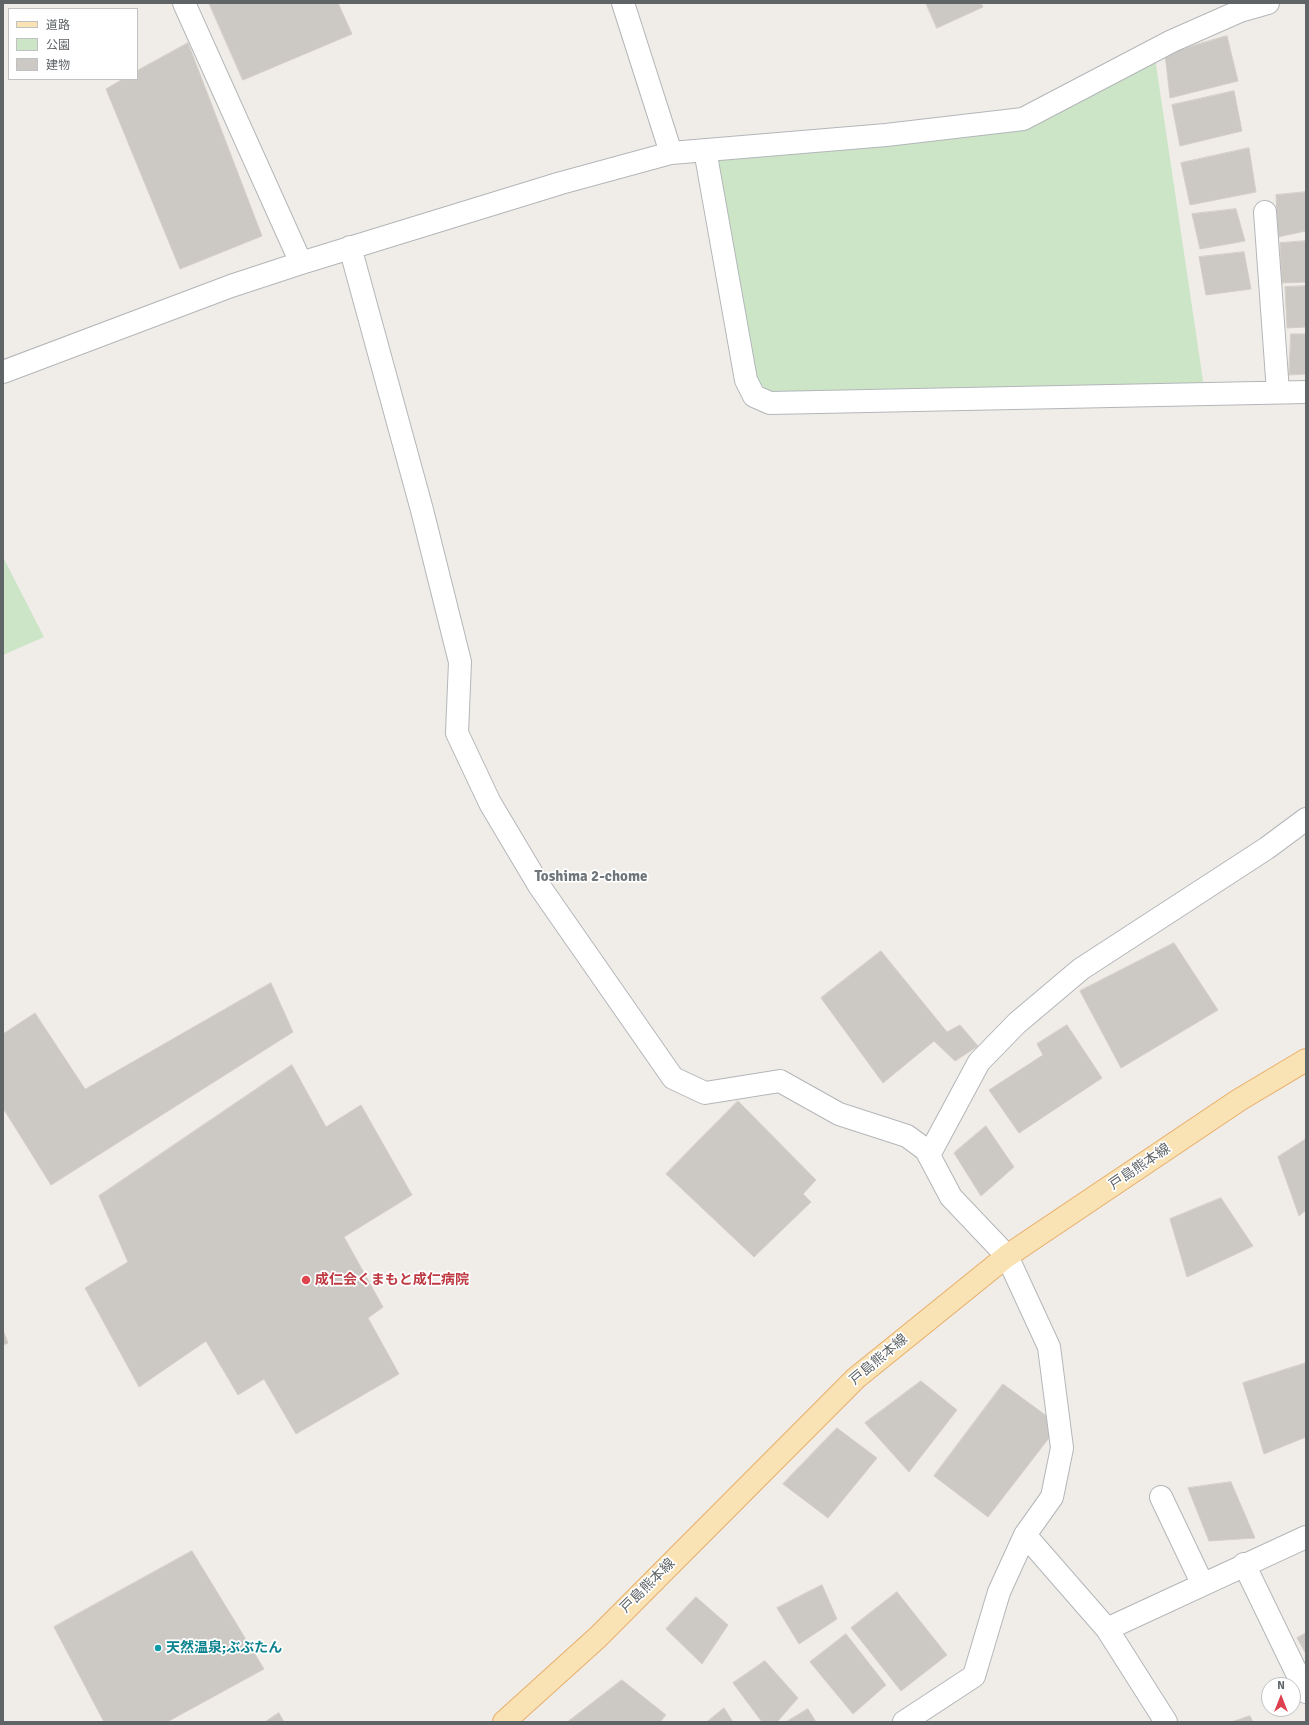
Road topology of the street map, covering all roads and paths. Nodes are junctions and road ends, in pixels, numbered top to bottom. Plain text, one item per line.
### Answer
1 (184, 3) edge
2 (623, 3) edge
3 (1268, 3) edge
4 (705, 150) junction
5 (671, 154) junction
6 (1265, 212) dead end
7 (350, 247) junction
8 (301, 263) junction
9 (3, 372) edge
10 (1278, 392) junction
11 (1306, 392) edge
12 (1306, 820) edge
13 (1306, 1060) edge
14 (929, 1156) junction
15 (1007, 1256) junction
16 (1161, 1497) dead end
17 (1025, 1535) junction
18 (1306, 1537) edge
19 (1244, 1564) junction
20 (1202, 1583) junction
21 (1107, 1629) junction
22 (1306, 1692) edge
23 (912, 1720) edge
24 (504, 1722) edge
25 (1166, 1722) edge

1 - 8 street
2 - 5 street
3 - 4 street
4 - 5 street
4 - 10 street
5 - 7 street
6 - 10 street
7 - 8 street
7 - 14 street
8 - 9 street
10 - 11 street
12 - 14 street
13 - 15 main road, 戸島熊本線
14 - 15 street
15 - 17 street
15 - 24 main road, 戸島熊本線
16 - 20 street
17 - 21 street
17 - 23 street
18 - 19 street
19 - 20 street
19 - 22 street
20 - 21 street
21 - 25 street

